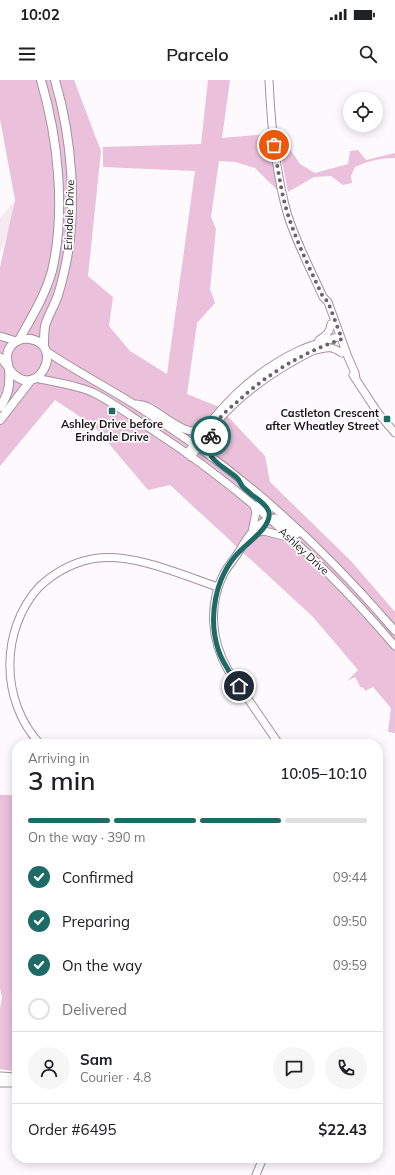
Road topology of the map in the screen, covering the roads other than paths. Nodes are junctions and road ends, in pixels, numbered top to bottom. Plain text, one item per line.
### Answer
1 (41, 80) edge
2 (55, 80) edge
3 (269, 80) edge
4 (323, 297) junction
5 (331, 324) junction
6 (0, 336) edge
7 (339, 338) junction
8 (18, 340) junction
9 (312, 348) junction
10 (45, 349) junction
11 (342, 353) junction
12 (0, 357) edge
13 (8, 368) junction
14 (33, 379) junction
15 (356, 379) junction
16 (0, 408) edge
17 (220, 419) junction
18 (0, 420) edge
19 (168, 423) junction
20 (204, 429) junction
21 (395, 433) edge
22 (196, 446) junction
23 (189, 456) junction
24 (211, 458) junction
25 (238, 478) junction
26 (254, 505) junction
27 (269, 519) junction
28 (259, 532) junction
29 (251, 534) junction
30 (292, 538) junction
31 (239, 552) junction
32 (330, 560) junction
33 (218, 587) junction
34 (395, 631) edge
35 (395, 646) edge
36 (35, 739) edge
37 (276, 739) edge
38 (0, 1076) edge
39 (12, 1077) edge
40 (12, 1083) edge
41 (0, 1084) edge
42 (261, 1163) edge
43 (256, 1175) edge

1 - 8 main road, Erindale Drive
2 - 10 main road, Erindale Drive
3 - 4 street
4 - 5 street
4 - 7 street
5 - 7 street
5 - 9 street
6 - 8 street
7 - 9 street
7 - 11 street
7 - 15 street
8 - 10 main road
8 - 13 main road
9 - 11 street
9 - 17 street
9 - 20 street
10 - 14 main road
10 - 19 street
11 - 15 street
12 - 13 street
13 - 14 main road
13 - 16 main road
14 - 18 main road
14 - 23 street, Ashley Drive
15 - 21 street
17 - 22 street
17 - 24 street
19 - 20 street
19 - 22 street, Ashley Drive
20 - 22 street
22 - 23 street
22 - 24 street, Ashley Drive
23 - 26 street, Ashley Drive
24 - 25 street, Ashley Drive
25 - 27 street
25 - 32 street, Ashley Drive
26 - 27 street, Ashley Drive
26 - 29 street
27 - 28 street
27 - 29 street
27 - 30 street, Ashley Drive
27 - 32 street
28 - 30 street
28 - 31 street
29 - 31 street
30 - 35 street, Ashley Drive
31 - 33 street
32 - 34 street, Ashley Drive
33 - 36 street
33 - 37 street
38 - 39 street
40 - 41 street
42 - 43 street

